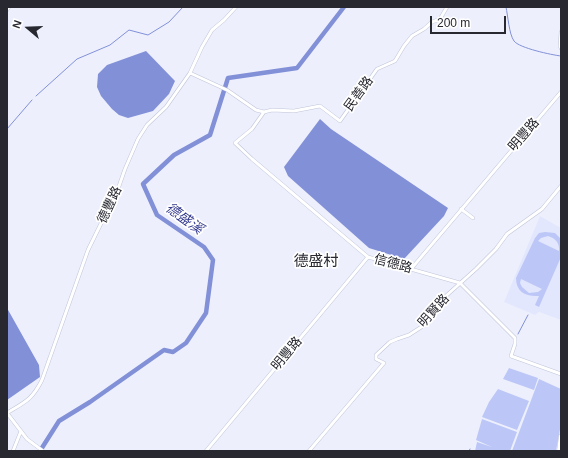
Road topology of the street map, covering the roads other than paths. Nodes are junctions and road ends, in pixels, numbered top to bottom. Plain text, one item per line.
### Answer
1 (9, 7) edge
2 (236, 7) edge
3 (447, 7) edge
4 (7, 10) edge
5 (561, 32) edge
6 (561, 48) edge
7 (190, 73) junction
8 (561, 92) edge
9 (264, 112) junction
10 (561, 186) edge
11 (461, 209) junction
12 (473, 218) dead end
13 (368, 258) junction
14 (411, 269) junction
15 (460, 283) junction
16 (561, 374) edge
17 (7, 413) edge
18 (21, 431) junction
19 (561, 436) edge
20 (12, 451) edge
21 (43, 451) edge
22 (206, 451) edge
23 (309, 451) edge
24 (559, 451) edge

1 - 4 street
2 - 7 street, 德豐路
3 - 9 street, 民善路
5 - 6 street
7 - 9 street
7 - 17 street, 德豐路
8 - 11 street, 明豐路
9 - 13 street, 信德路
10 - 15 street, 明賢路
11 - 12 street
11 - 14 street, 明豐路
13 - 14 street, 信德路
13 - 22 street, 明豐路
14 - 15 street, 信德路
15 - 16 street, 信德路
15 - 23 street, 明賢路
17 - 18 street
18 - 20 street
18 - 21 street
19 - 24 street

